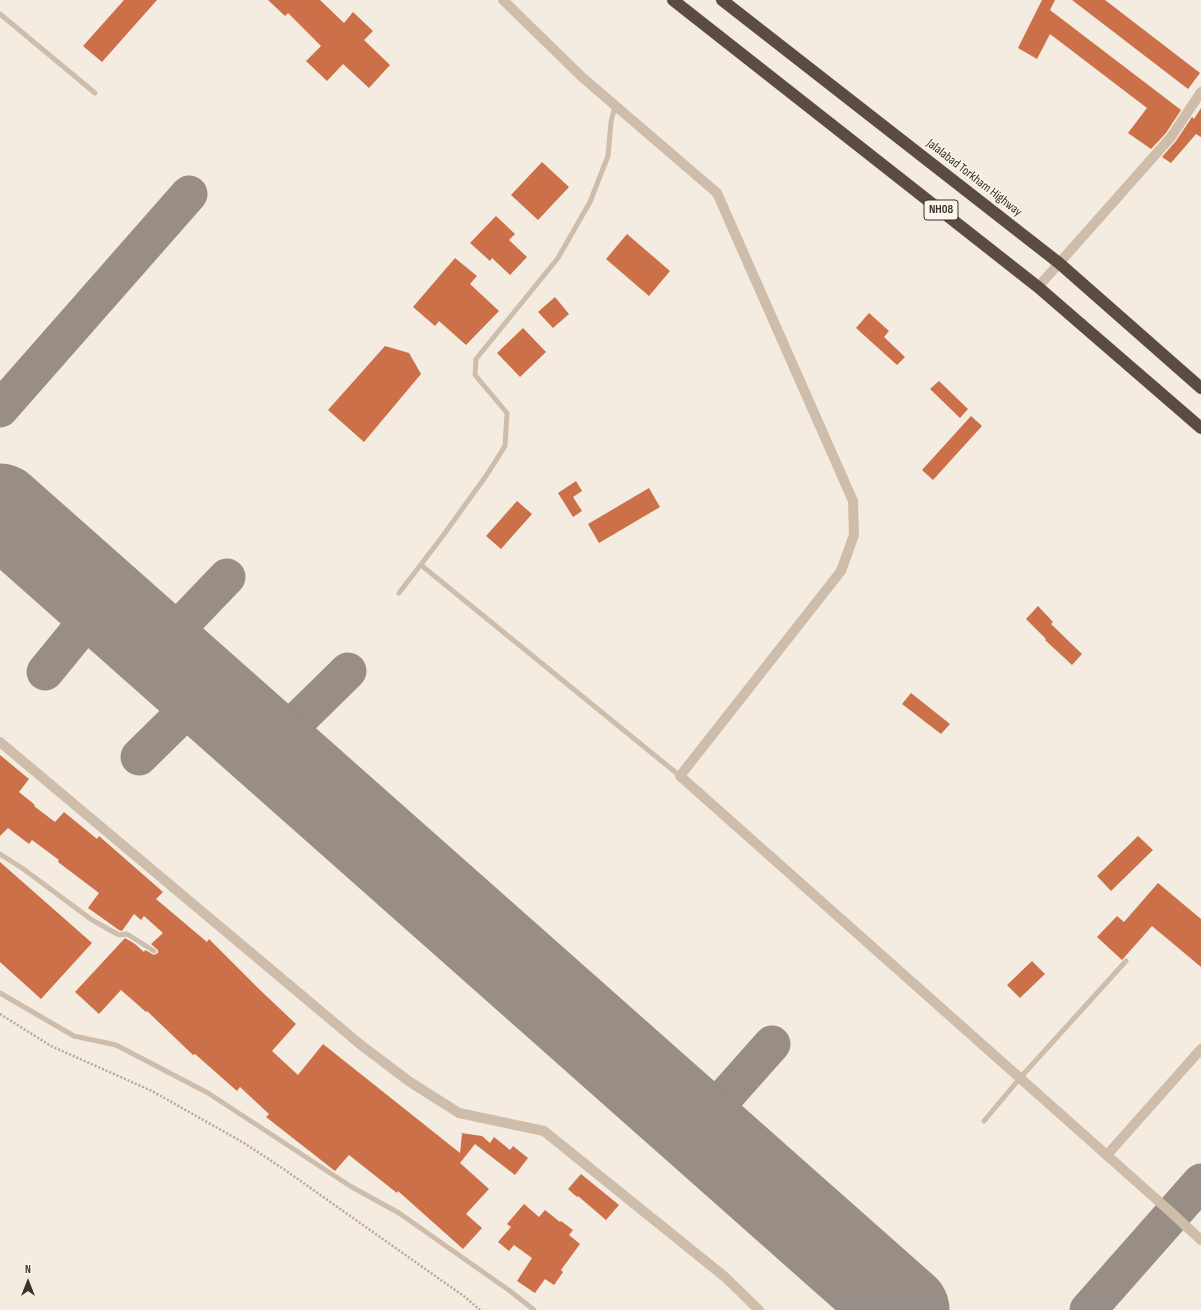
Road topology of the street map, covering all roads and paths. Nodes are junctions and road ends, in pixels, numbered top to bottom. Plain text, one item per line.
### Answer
1 (503, 0) edge
2 (673, 0) edge
3 (722, 0) edge
4 (0, 14) edge
5 (1201, 92) edge
6 (95, 93) dead end
7 (615, 106) junction
8 (1059, 263) junction
9 (1038, 287) junction
10 (1201, 388) edge
11 (1201, 428) edge
12 (421, 565) junction
13 (399, 592) dead end
14 (0, 742) edge
15 (680, 776) junction
16 (0, 854) edge
17 (154, 951) dead end
18 (1126, 961) dead end
19 (0, 992) edge
20 (0, 1014) edge
21 (1201, 1049) edge
22 (1020, 1078) junction
23 (984, 1121) dead end
24 (1107, 1155) junction
25 (1201, 1240) edge
26 (480, 1310) edge
27 (534, 1310) edge
28 (759, 1310) edge

1 - 7 street
2 - 9 highway, NH08
3 - 8 highway, Jalalabad Torkham Highway / NH08
4 - 6 lane
5 - 8 street
7 - 12 lane
7 - 15 street
8 - 9 street
8 - 10 highway, Jalalabad Torkham Highway / NH08
9 - 11 highway, NH08
12 - 13 lane
12 - 15 lane
14 - 28 street
15 - 22 street
16 - 17 lane
18 - 22 lane
19 - 27 lane
20 - 26 path
21 - 24 street
22 - 23 lane
22 - 24 street
24 - 25 street

